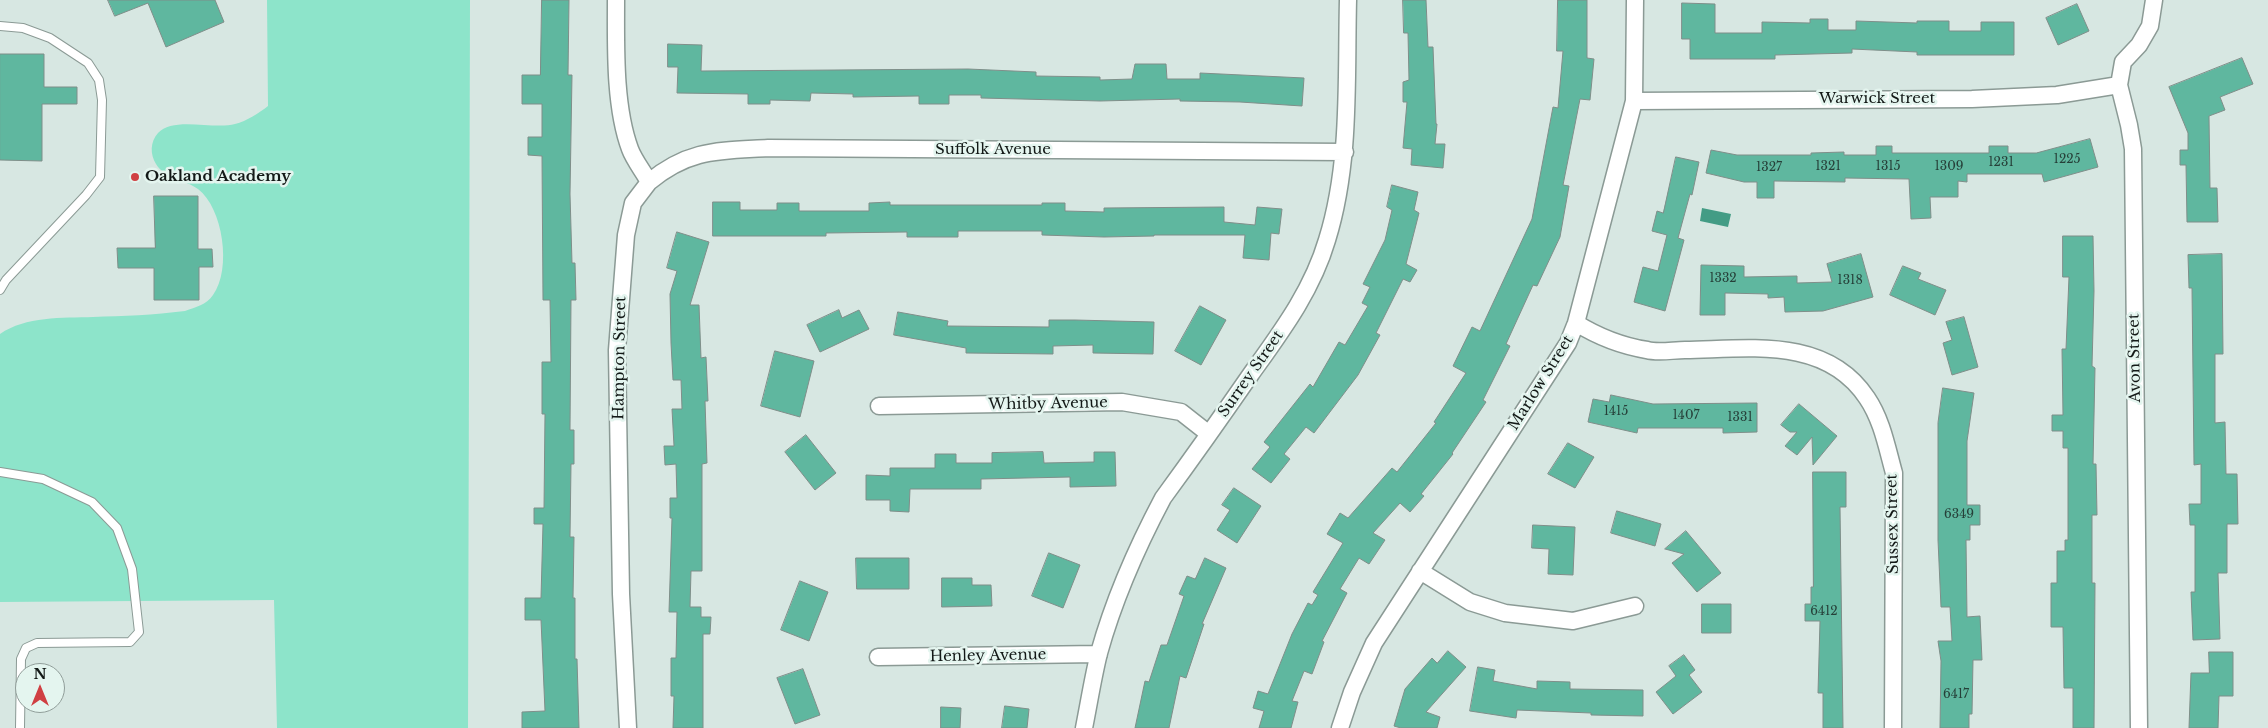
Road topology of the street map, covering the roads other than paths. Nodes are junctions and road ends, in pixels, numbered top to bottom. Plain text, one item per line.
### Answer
1 (616, 0) edge
2 (1348, 0) edge
3 (1635, 0) edge
4 (2154, 0) edge
5 (3, 27) edge
6 (2118, 85) junction
7 (1634, 101) junction
8 (1345, 152) junction
9 (649, 182) junction
10 (0, 290) edge
11 (1576, 323) junction
12 (879, 406) dead end
13 (1209, 434) junction
14 (0, 472) edge
15 (1420, 571) junction
16 (1635, 606) dead end
17 (1099, 654) junction
18 (878, 658) dead end
19 (20, 728) edge
20 (628, 728) edge
21 (1084, 728) edge
22 (1340, 728) edge
23 (1893, 728) edge
24 (2139, 728) edge

1 - 9 street
2 - 8 street, Surrey Street
3 - 7 street, Marlow Street
4 - 6 street
5 - 10 lane
6 - 7 street, Warwick Street
6 - 24 street, Avon Street
7 - 11 street, Marlow Street
8 - 9 street, Suffolk Avenue
8 - 13 street, Surrey Street
9 - 20 street, Hampton Street
11 - 15 street, Marlow Street
11 - 23 street, Sussex Street
12 - 13 street, Whitby Avenue
13 - 17 street, Surrey Street
14 - 19 lane
15 - 16 street
15 - 22 street, Marlow Street
17 - 18 street, Henley Avenue
17 - 21 street, Surrey Street

